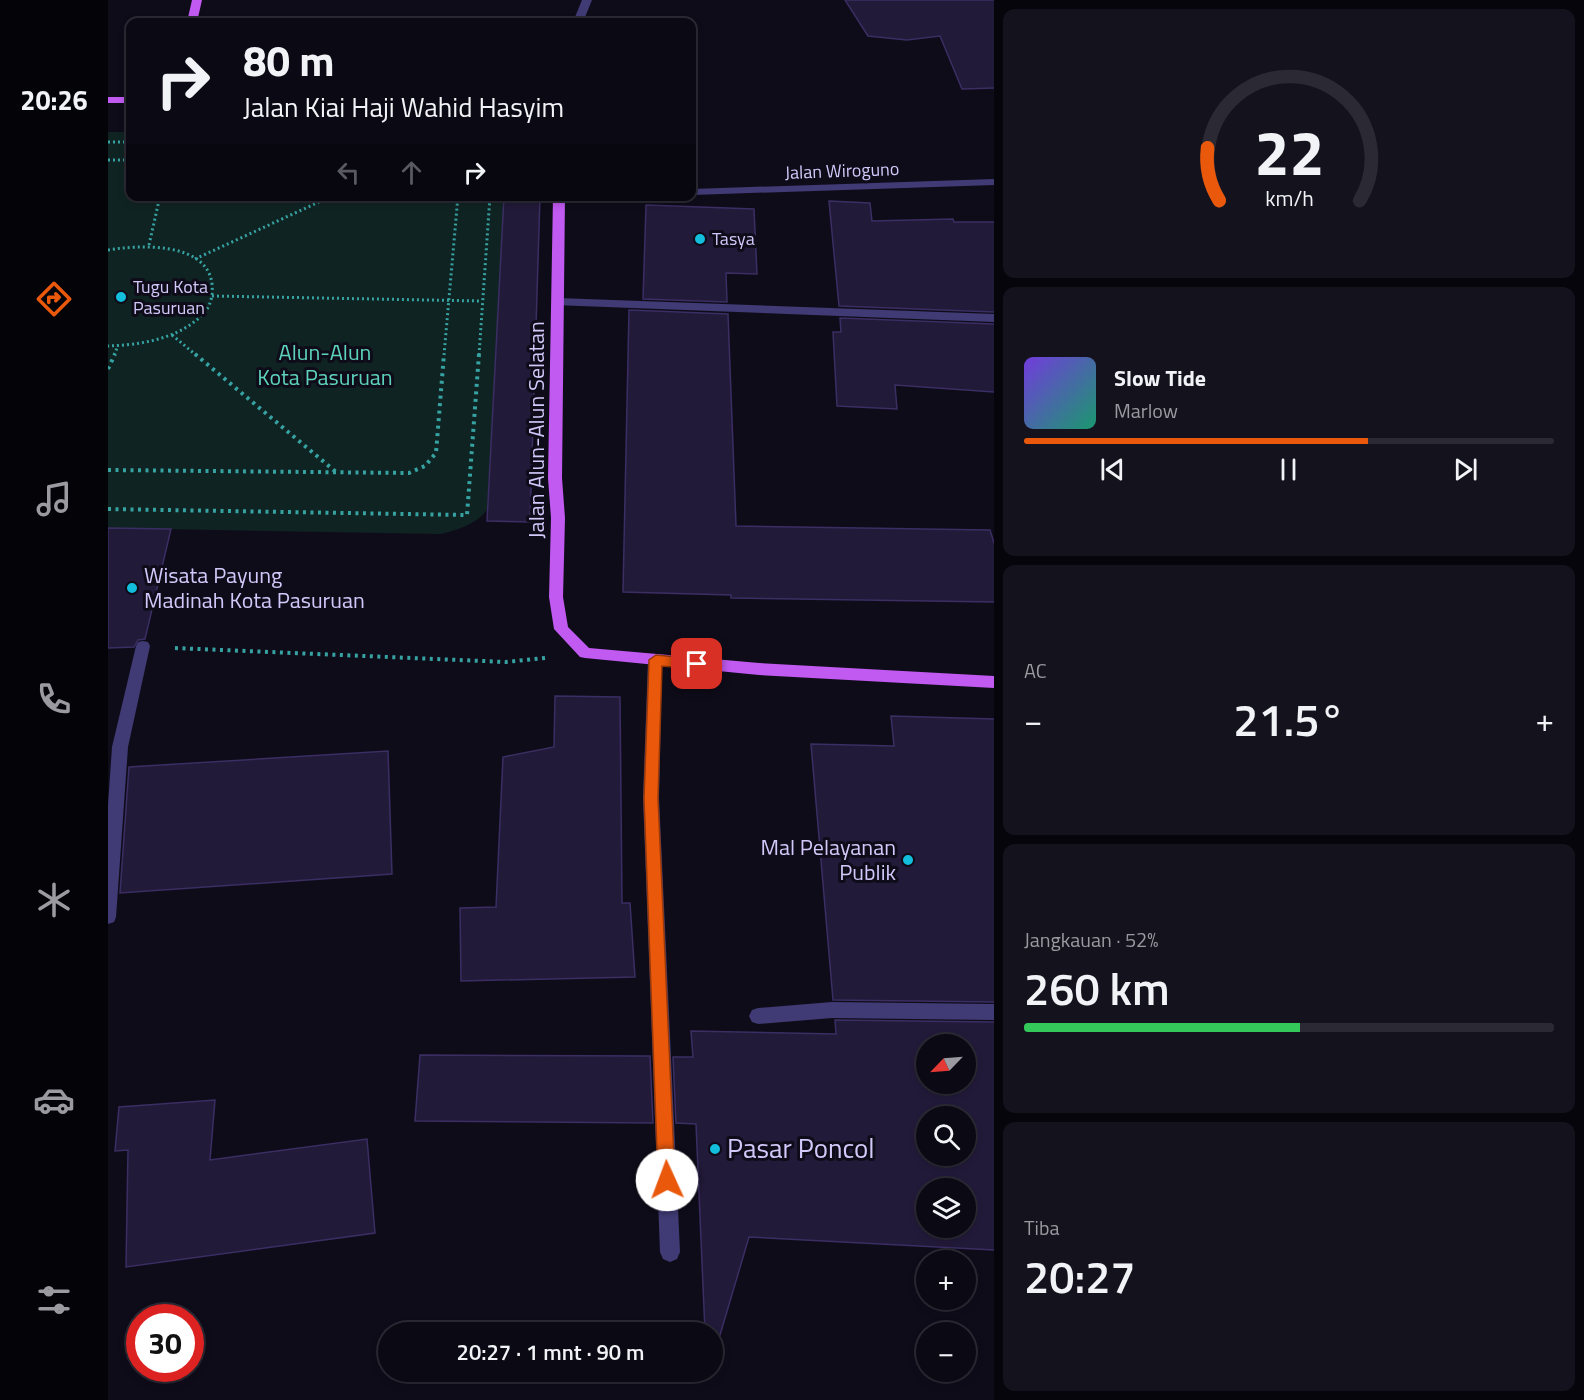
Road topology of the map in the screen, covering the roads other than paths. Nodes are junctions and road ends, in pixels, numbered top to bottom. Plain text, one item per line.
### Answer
1 (197, 0) edge
2 (587, 0) edge
3 (193, 18) edge
4 (580, 18) edge
5 (108, 100) edge
6 (126, 100) edge
7 (994, 182) edge
8 (696, 192) edge
9 (559, 201) edge
10 (558, 303) junction
11 (994, 318) edge
12 (143, 646) road end
13 (656, 660) junction
14 (994, 682) edge
15 (108, 917) edge
16 (994, 1012) edge
17 (759, 1016) dead end
18 (670, 1252) dead end

1 - 3 main road
2 - 4 street
5 - 6 main road
7 - 8 street, Jalan Wiroguno
9 - 10 main road, Jalan Alun-Alun Selatan
10 - 11 street
10 - 13 main road, Jalan Alun-Alun Selatan
12 - 15 street
13 - 14 main road
13 - 18 street
16 - 17 street

